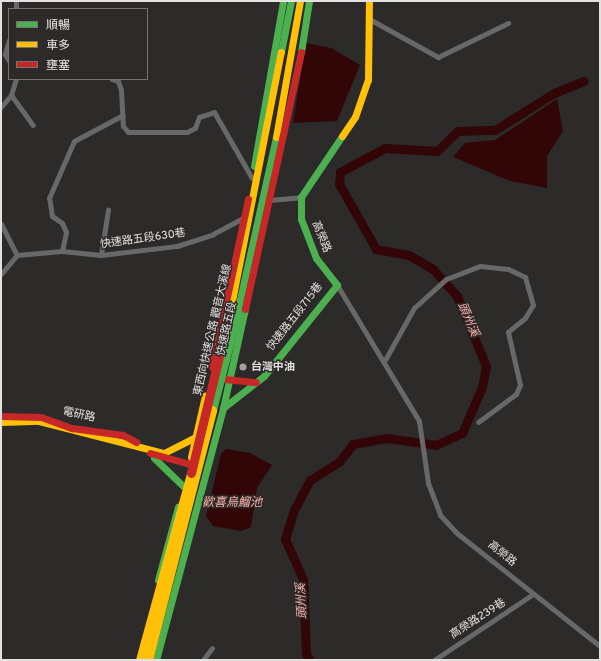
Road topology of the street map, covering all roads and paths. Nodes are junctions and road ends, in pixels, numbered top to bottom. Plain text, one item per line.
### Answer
1 (283, 1) edge
2 (291, 1) edge
3 (300, 1) edge
4 (309, 1) edge
5 (369, 1) edge
6 (371, 20) junction
7 (508, 22) dead end
8 (8, 44) edge
9 (8, 59) edge
10 (16, 80) edge
11 (115, 80) edge
12 (276, 86) junction
13 (284, 94) junction
14 (11, 95) junction
15 (1, 107) edge
16 (123, 115) junction
17 (33, 125) dead end
18 (258, 141) junction
19 (280, 151) junction
20 (252, 178) junction
21 (301, 197) junction
22 (269, 200) junction
23 (108, 210) dead end
24 (243, 218) junction
25 (1, 224) edge
26 (62, 251) junction
27 (17, 255) junction
28 (101, 256) junction
29 (1, 274) edge
30 (337, 285) junction
31 (385, 360) junction
32 (210, 378) junction
33 (228, 380) junction
34 (256, 382) junction
35 (223, 408) junction
36 (1, 416) edge
37 (1, 422) edge
38 (478, 422) dead end
39 (194, 438) junction
40 (146, 450) junction
41 (189, 465) junction
42 (210, 467) junction
43 (183, 486) junction
44 (533, 594) junction
45 (600, 646) edge
46 (212, 648) dead end
47 (136, 660) edge
48 (140, 660) edge
49 (148, 660) edge
50 (156, 660) edge
51 (204, 660) edge
52 (434, 660) edge

1 - 18 main road, 快速路五段
2 - 12 main road, 東西向快速公路 觀音大溪線
3 - 13 main road, 東西向快速公路 觀音大溪線
4 - 19 main road, 快速路五段
5 - 6 main road
6 - 7 street
6 - 21 main road
8 - 9 street
10 - 14 street
11 - 16 street
12 - 18 main road
12 - 48 main road, 東西向快速公路 觀音大溪線, bridge
13 - 19 main road
13 - 49 main road, 東西向快速公路 觀音大溪線, bridge
14 - 15 street
14 - 17 street
16 - 20 street
16 - 26 street
18 - 20 main road, 快速路五段
19 - 22 main road, 快速路五段
20 - 24 main road, 快速路五段
21 - 22 street
21 - 30 main road, 高榮路
22 - 33 main road, 快速路五段
23 - 28 street
24 - 28 street, 快速路五段630巷
24 - 32 main road, 快速路五段
25 - 27 street
26 - 27 street, 快速路五段630巷
26 - 28 street, 快速路五段630巷
27 - 29 street
30 - 31 street, 高榮路
30 - 34 main road, 快速路五段715巷
31 - 38 street
31 - 44 street, 高榮路
32 - 33 main road
32 - 39 main road, 快速路五段
33 - 34 main road
33 - 35 main road, 快速路五段
34 - 35 main road, 快速路五段715巷
35 - 42 main road, 快速路五段
36 - 40 main road, 電研路
37 - 40 main road, 電研路
39 - 40 main road, 電研路
39 - 41 main road, 快速路五段
40 - 41 main road, 電研路
40 - 43 main road
41 - 42 main road, 電研路
41 - 43 main road, 快速路五段
42 - 50 main road, 快速路五段
43 - 47 main road, 快速路五段
44 - 45 street, 高榮路
44 - 52 street, 高榮路239巷
46 - 51 street

